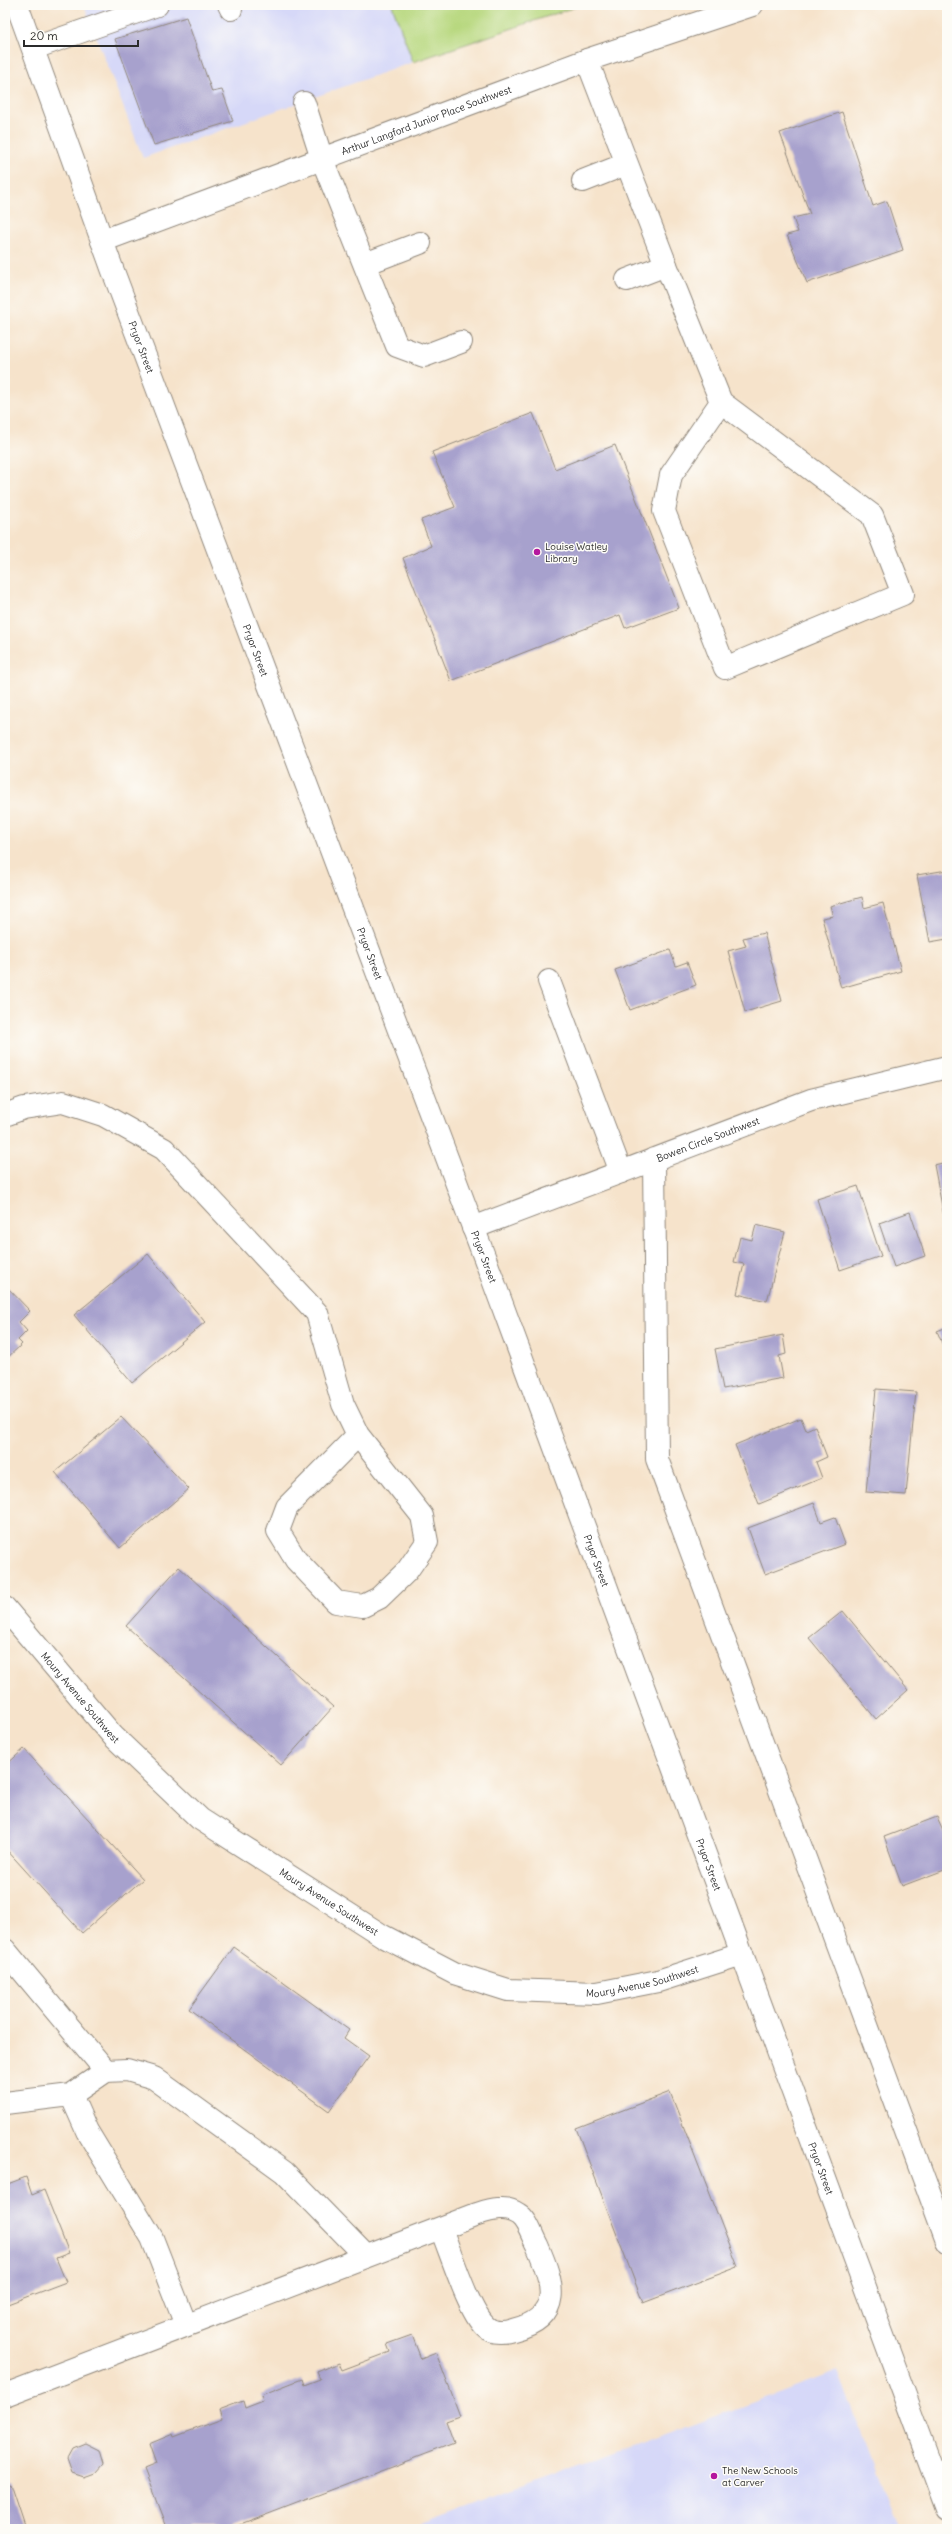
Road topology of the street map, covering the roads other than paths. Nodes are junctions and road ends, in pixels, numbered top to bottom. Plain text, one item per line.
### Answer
1 (18, 5) edge
2 (157, 5) edge
3 (752, 5) edge
4 (34, 48) junction
5 (587, 60) junction
6 (304, 103) dead end
7 (322, 159) junction
8 (626, 164) junction
9 (583, 181) dead end
10 (102, 241) junction
11 (420, 243) dead end
12 (365, 264) junction
13 (666, 265) junction
14 (627, 280) dead end
15 (461, 342) dead end
16 (721, 402) junction
17 (549, 981) dead end
18 (947, 1067) edge
19 (5, 1115) edge
20 (654, 1159) junction
21 (621, 1172) junction
22 (473, 1228) junction
23 (358, 1435) junction
24 (6, 1611) edge
25 (5, 1950) edge
26 (742, 1954) junction
27 (106, 2071) junction
28 (71, 2095) junction
29 (5, 2103) edge
30 (441, 2229) junction
31 (947, 2241) edge
32 (366, 2256) junction
33 (186, 2325) junction
34 (5, 2395) edge
35 (947, 2509) edge

1 - 4 street, Pryor Street
2 - 4 street
3 - 5 street, Arthur Langford Junior Place Southwest
4 - 10 street, Pryor Street
5 - 7 street, Arthur Langford Junior Place Southwest
5 - 8 street
6 - 7 street
7 - 10 street, Arthur Langford Junior Place Southwest
7 - 12 street
8 - 9 street
8 - 13 street
10 - 22 street, Pryor Street
11 - 12 street
12 - 15 street
13 - 14 street
13 - 16 street
16 - 16 street
17 - 21 street
18 - 20 street, Bowen Circle Southwest
19 - 23 street
20 - 21 street, Bowen Circle Southwest
20 - 31 street
21 - 22 street, Bowen Circle Southwest
22 - 26 street, Pryor Street
23 - 23 street
24 - 26 street, Moury Avenue Southwest
25 - 27 street
26 - 35 street, Pryor Street
27 - 28 street
27 - 32 street
28 - 29 street
28 - 33 street
30 - 30 street
30 - 32 street
32 - 33 street
33 - 34 street

